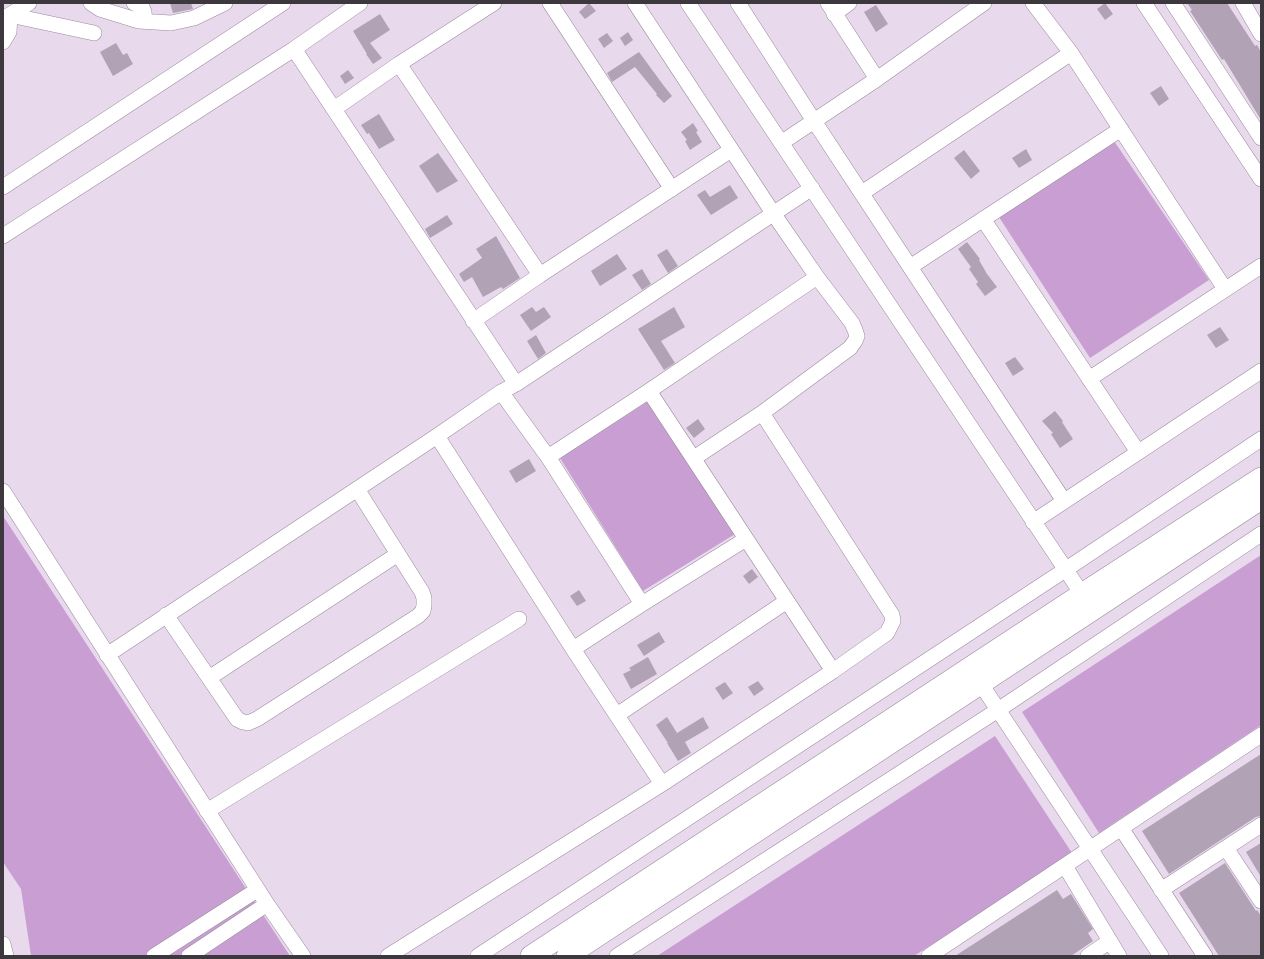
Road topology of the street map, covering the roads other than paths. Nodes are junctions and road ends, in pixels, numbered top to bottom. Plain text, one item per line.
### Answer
1 (28, 3) edge
2 (91, 3) edge
3 (134, 3) edge
4 (225, 3) edge
5 (283, 3) edge
6 (360, 3) edge
7 (494, 3) edge
8 (550, 3) edge
9 (634, 3) edge
10 (688, 3) edge
11 (738, 3) edge
12 (849, 3) edge
13 (984, 3) edge
14 (1033, 3) edge
15 (1144, 3) edge
16 (1173, 3) edge
17 (1249, 5) edge
18 (110, 7) edge
19 (201, 8) edge
20 (831, 8) edge
21 (6, 17) edge
22 (145, 21) junction
23 (94, 34) dead end
24 (1261, 34) edge
25 (3, 42) edge
26 (294, 49) junction
27 (1071, 53) junction
28 (400, 64) junction
29 (877, 79) junction
30 (334, 109) junction
31 (814, 121) junction
32 (1121, 129) junction
33 (1261, 138) edge
34 (781, 143) junction
35 (731, 150) junction
36 (1261, 179) edge
37 (3, 187) edge
38 (812, 188) junction
39 (672, 189) junction
40 (862, 193) junction
41 (773, 213) junction
42 (983, 219) junction
43 (3, 236) edge
44 (1261, 266) edge
45 (910, 267) junction
46 (540, 275) junction
47 (817, 277) junction
48 (1225, 289) junction
49 (473, 321) junction
50 (1261, 371) edge
51 (1089, 379) junction
52 (516, 384) junction
53 (649, 391) junction
54 (501, 392) junction
55 (762, 413) junction
56 (437, 436) junction
57 (1261, 439) edge
58 (1138, 452) junction
59 (548, 457) junction
60 (694, 458) junction
61 (1261, 478) edge
62 (357, 489) junction
63 (3, 491) edge
64 (1261, 499) edge
65 (1064, 501) junction
66 (1033, 522) junction
67 (1261, 534) edge
68 (746, 539) junction
69 (398, 554) junction
70 (1065, 570) junction
71 (1082, 594) junction
72 (787, 602) junction
73 (642, 604) junction
74 (166, 616) junction
75 (519, 619) dead end
76 (574, 649) junction
77 (107, 655) junction
78 (833, 671) junction
79 (975, 676) junction
80 (209, 678) junction
81 (998, 710) junction
82 (617, 715) junction
83 (1261, 735) edge
84 (662, 784) junction
85 (207, 811) junction
86 (1261, 825) edge
87 (1121, 828) junction
88 (1090, 848) junction
89 (1226, 848) junction
90 (1065, 866) junction
91 (257, 890) junction
92 (1162, 890) junction
93 (1261, 901) edge
94 (267, 904) junction
95 (1110, 941) junction
96 (3, 944) edge
97 (6, 956) edge
98 (154, 956) edge
99 (189, 956) edge
100 (303, 956) edge
101 (388, 956) edge
102 (478, 956) edge
103 (531, 956) edge
104 (567, 956) edge
105 (617, 956) edge
106 (929, 956) edge
107 (1088, 956) edge
108 (1119, 956) edge
109 (1161, 956) edge
110 (1205, 956) edge

1 - 21 street
2 - 18 street
3 - 22 street
4 - 19 street
5 - 37 street
6 - 26 street
7 - 28 street
8 - 39 street
9 - 35 street
10 - 34 street
11 - 31 street
12 - 20 street
13 - 29 street
14 - 27 street
15 - 36 street
16 - 33 street
17 - 24 street
18 - 22 street
19 - 22 street
20 - 29 street
21 - 23 street
21 - 25 street
26 - 30 street
26 - 43 street
27 - 32 street
27 - 40 street
28 - 30 street
28 - 46 street
29 - 31 street
30 - 49 street
31 - 34 street
31 - 40 street
32 - 42 street
32 - 48 street
34 - 38 street
35 - 39 street
35 - 41 street
38 - 41 street
38 - 66 street
39 - 46 street
40 - 45 street
41 - 47 street
41 - 52 street
42 - 45 street
42 - 51 street
44 - 48 street
45 - 65 street
46 - 49 street
47 - 53 street
47 - 55 street
48 - 51 street
49 - 52 street
50 - 58 street
51 - 58 street
52 - 54 street
53 - 59 street
53 - 60 street
54 - 56 street
54 - 59 street
55 - 60 street
55 - 78 street
56 - 62 street
56 - 76 street
57 - 70 street
58 - 65 street
59 - 73 street
60 - 68 street
61 - 71 street
62 - 69 street
62 - 74 street
63 - 77 street
64 - 79 street
65 - 66 street
66 - 70 street
67 - 81 street
68 - 72 street
68 - 73 street
69 - 80 street
69 - 80 street
70 - 71 street
70 - 102 street
71 - 79 street
72 - 78 street
72 - 82 street
73 - 76 street
74 - 77 street
74 - 80 street
75 - 85 street
76 - 82 street
77 - 85 street
78 - 84 street
79 - 81 street
79 - 103 street
79 - 104 street
81 - 88 street
81 - 105 street
82 - 84 street
83 - 87 street
84 - 101 street
85 - 91 street
86 - 89 street
87 - 88 street
87 - 92 street
88 - 90 street
88 - 109 street
89 - 92 street
89 - 93 street
90 - 95 street
90 - 106 street
91 - 94 street
91 - 98 street
92 - 110 street
94 - 99 street
94 - 100 street
95 - 107 street
95 - 108 street
96 - 97 street

